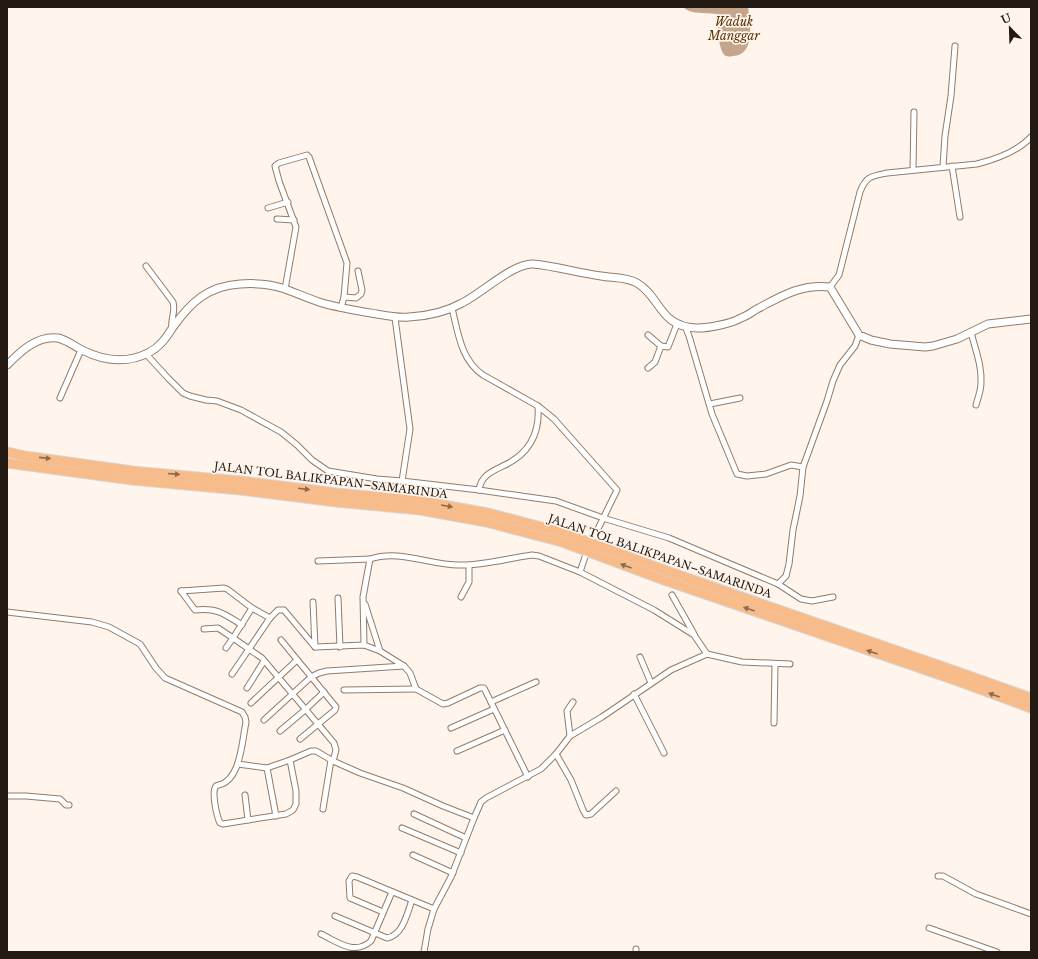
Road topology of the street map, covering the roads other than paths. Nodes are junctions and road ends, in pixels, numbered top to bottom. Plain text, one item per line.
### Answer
1 (954, 46) dead end
2 (914, 112) dead end
3 (1031, 137) edge
4 (952, 166) junction
5 (944, 167) junction
6 (913, 170) junction
7 (288, 202) junction
8 (268, 208) dead end
9 (960, 217) dead end
10 (278, 219) dead end
11 (294, 220) junction
12 (146, 266) dead end
13 (358, 271) dead end
14 (830, 287) junction
15 (285, 289) junction
16 (344, 297) junction
17 (341, 308) junction
18 (452, 308) junction
19 (395, 318) junction
20 (1031, 319) edge
21 (677, 324) junction
22 (685, 326) junction
23 (172, 329) junction
24 (971, 332) junction
25 (648, 335) dead end
26 (860, 335) junction
27 (661, 346) junction
28 (81, 350) junction
29 (146, 354) junction
30 (7, 365) edge
31 (648, 368) dead end
32 (60, 398) dead end
33 (740, 398) dead end
34 (710, 404) junction
35 (976, 405) dead end
36 (538, 406) junction
37 (7, 452) edge
38 (7, 463) edge
39 (803, 467) junction
40 (402, 481) junction
41 (479, 490) junction
42 (603, 518) junction
43 (594, 537) dead end
44 (585, 557) dead end
45 (370, 559) junction
46 (318, 561) dead end
47 (469, 564) junction
48 (580, 572) junction
49 (778, 584) junction
50 (672, 595) dead end
51 (362, 597) junction
52 (461, 597) dead end
53 (833, 597) dead end
54 (338, 598) dead end
55 (314, 602) dead end
56 (252, 608) junction
57 (7, 612) edge
58 (270, 618) junction
59 (242, 625) junction
60 (204, 629) dead end
61 (694, 635) junction
62 (233, 638) junction
63 (281, 640) dead end
64 (364, 645) junction
65 (315, 647) junction
66 (340, 647) junction
67 (226, 648) dead end
68 (250, 650) junction
69 (380, 651) junction
70 (707, 654) junction
71 (640, 657) dead end
72 (297, 660) junction
73 (264, 661) junction
74 (775, 664) junction
75 (790, 664) dead end
76 (404, 666) junction
77 (232, 674) dead end
78 (311, 677) junction
79 (278, 678) junction
80 (536, 682) dead end
81 (652, 683) junction
82 (247, 688) dead end
83 (416, 689) junction
84 (344, 690) dead end
85 (324, 692) junction
86 (634, 694) junction
87 (292, 695) junction
88 (1031, 698) edge
89 (251, 702) dead end
90 (491, 702) junction
91 (573, 702) dead end
92 (1031, 708) edge
93 (494, 709) junction
94 (305, 710) junction
95 (264, 720) dead end
96 (774, 723) dead end
97 (318, 725) junction
98 (451, 728) dead end
99 (505, 730) junction
100 (280, 731) dead end
101 (570, 736) junction
102 (300, 739) dead end
103 (457, 751) dead end
104 (664, 753) dead end
105 (556, 754) junction
106 (290, 760) junction
107 (332, 760) junction
108 (238, 764) junction
109 (267, 768) junction
110 (528, 777) junction
111 (616, 791) dead end
112 (245, 795) dead end
113 (7, 796) edge
114 (68, 805) dead end
115 (323, 809) dead end
116 (414, 814) dead end
117 (276, 816) junction
118 (474, 818) junction
119 (248, 820) junction
120 (402, 828) dead end
121 (466, 838) junction
122 (461, 853) junction
123 (413, 855) dead end
124 (453, 873) junction
125 (938, 876) dead end
126 (392, 892) junction
127 (412, 900) junction
128 (434, 909) junction
129 (383, 912) junction
130 (1031, 914) edge
131 (335, 916) dead end
132 (929, 928) dead end
133 (375, 933) junction
134 (321, 934) dead end
135 (424, 952) edge
136 (996, 952) edge

1 - 5 street
2 - 6 street
3 - 4 street
4 - 5 street
4 - 9 street
5 - 6 street
6 - 14 street
7 - 8 street
7 - 11 street
7 - 16 street
10 - 11 street
11 - 15 street
12 - 23 street
13 - 16 street
14 - 22 street
14 - 26 street
15 - 17 street
15 - 23 street
16 - 17 street
17 - 19 street
18 - 19 street
18 - 21 street
18 - 36 street
19 - 40 street
20 - 24 street
21 - 22 street
21 - 27 street
22 - 34 street
23 - 29 street
24 - 26 street
24 - 35 street
25 - 27 street
26 - 39 street
27 - 31 street
28 - 29 street
28 - 30 street
28 - 32 street
29 - 40 street
33 - 34 street
34 - 39 street
36 - 41 street
36 - 42 street
37 -> 88 highway, JALAN TOL BALIKPAPAN–SAMARINDA
92 -> 38 highway, JALAN TOL BALIKPAPAN–SAMARINDA
39 - 49 street
40 - 41 street
41 - 42 street
42 - 43 street
42 - 49 street
44 - 48 street
45 - 46 street
45 - 47 street
45 - 51 street
47 - 48 street
47 - 52 street
48 - 61 street
49 - 53 street
50 - 61 street
51 - 64 street
51 - 69 street
54 - 66 street
55 - 65 street
56 - 58 street
56 - 59 street
56 - 59 street
57 - 108 street
58 - 65 street
58 - 68 street
59 - 62 street
60 - 62 street
61 - 70 street
62 - 67 street
62 - 68 street
63 - 72 street
64 - 66 street
64 - 69 street
65 - 66 street
68 - 73 street
68 - 77 street
69 - 76 street
70 - 74 street
70 - 81 street
71 - 81 street
72 - 78 street
72 - 79 street
73 - 79 street
73 - 82 street
74 - 75 street
74 - 96 street
76 - 78 street
76 - 83 street
78 - 85 street
78 - 87 street
79 - 87 street
79 - 89 street
80 - 90 street
81 - 86 street
83 - 84 street
83 - 90 street
85 - 94 street
85 - 97 street
86 - 101 street
86 - 104 street
87 - 94 street
87 - 95 street
90 - 93 street
91 - 101 street
93 - 98 street
93 - 99 street
94 - 97 street
94 - 100 street
97 - 102 street
97 - 107 street
99 - 103 street
99 - 110 street
101 - 105 street
105 - 110 street
105 - 111 street
106 - 107 street
106 - 109 street
106 - 117 street
107 - 115 street
107 - 118 street
108 - 109 street
108 - 119 street
109 - 117 street
110 - 118 street
112 - 119 street
113 - 114 street
116 - 121 street
117 - 119 street
118 - 121 street
120 - 122 street
121 - 122 street
122 - 124 street
123 - 124 street
124 - 128 street
125 - 130 street
126 - 127 street
126 - 129 street
126 - 129 street
127 - 128 street
127 - 133 street
128 - 135 street
129 - 133 street
131 - 133 street
132 - 136 street
133 - 134 street

